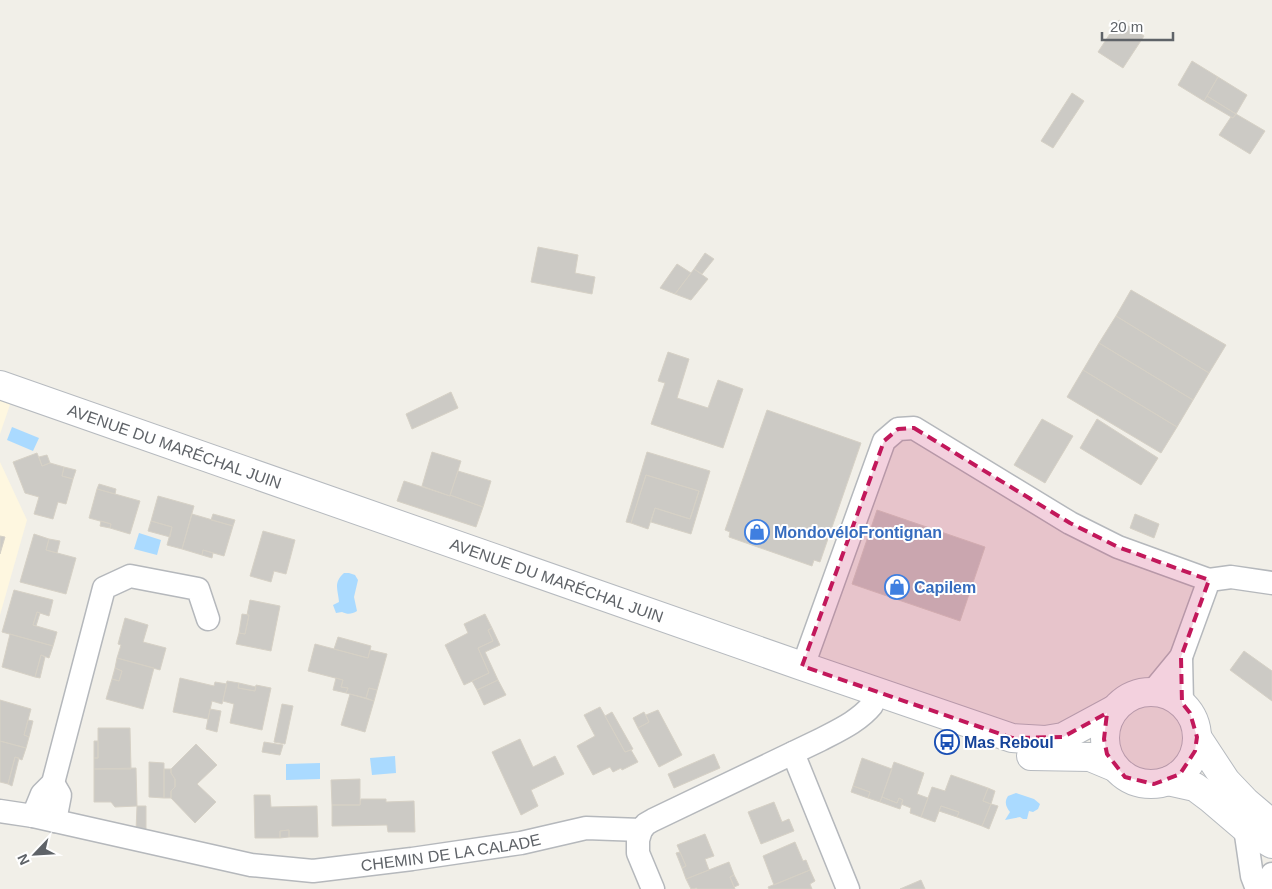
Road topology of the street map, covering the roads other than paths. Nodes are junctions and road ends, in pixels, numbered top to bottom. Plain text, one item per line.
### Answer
1 (0, 385) edge
2 (0, 398) edge
3 (1209, 580) junction
4 (1272, 583) edge
5 (208, 619) dead end
6 (1181, 656) junction
7 (802, 666) junction
8 (1153, 691) junction
9 (1182, 703) junction
10 (872, 705) junction
11 (1113, 710) junction
12 (1197, 737) junction
13 (793, 753) junction
14 (1114, 767) junction
15 (1168, 781) junction
16 (0, 810) edge
17 (44, 819) junction
18 (1272, 824) edge
19 (1245, 828) junction
20 (641, 830) junction
21 (1272, 844) edge
22 (1272, 874) edge
23 (653, 889) edge
24 (848, 889) edge
25 (1257, 889) edge
26 (1268, 889) edge

1 - 7 main road, AVENUE DU MARÉCHAL JUIN
2 - 10 main road, AVENUE DU MARÉCHAL JUIN
3 - 4 street
3 - 6 street
3 - 7 street
5 - 17 street
6 - 8 street
6 - 9 street
7 - 11 main road, AVENUE DU MARÉCHAL JUIN
8 - 9 main road
8 - 11 main road
9 - 12 main road
10 - 13 street
10 - 14 main road, AVENUE DU MARÉCHAL JUIN
11 - 14 main road
12 - 15 main road
12 - 18 main road
13 - 20 street
13 - 24 street
14 - 15 main road
15 - 19 main road
16 - 17 street, CHEMIN DE LA CALADE
17 - 20 street, CHEMIN DE LA CALADE
19 - 21 main road
19 - 25 street
20 - 23 street
22 - 26 street

